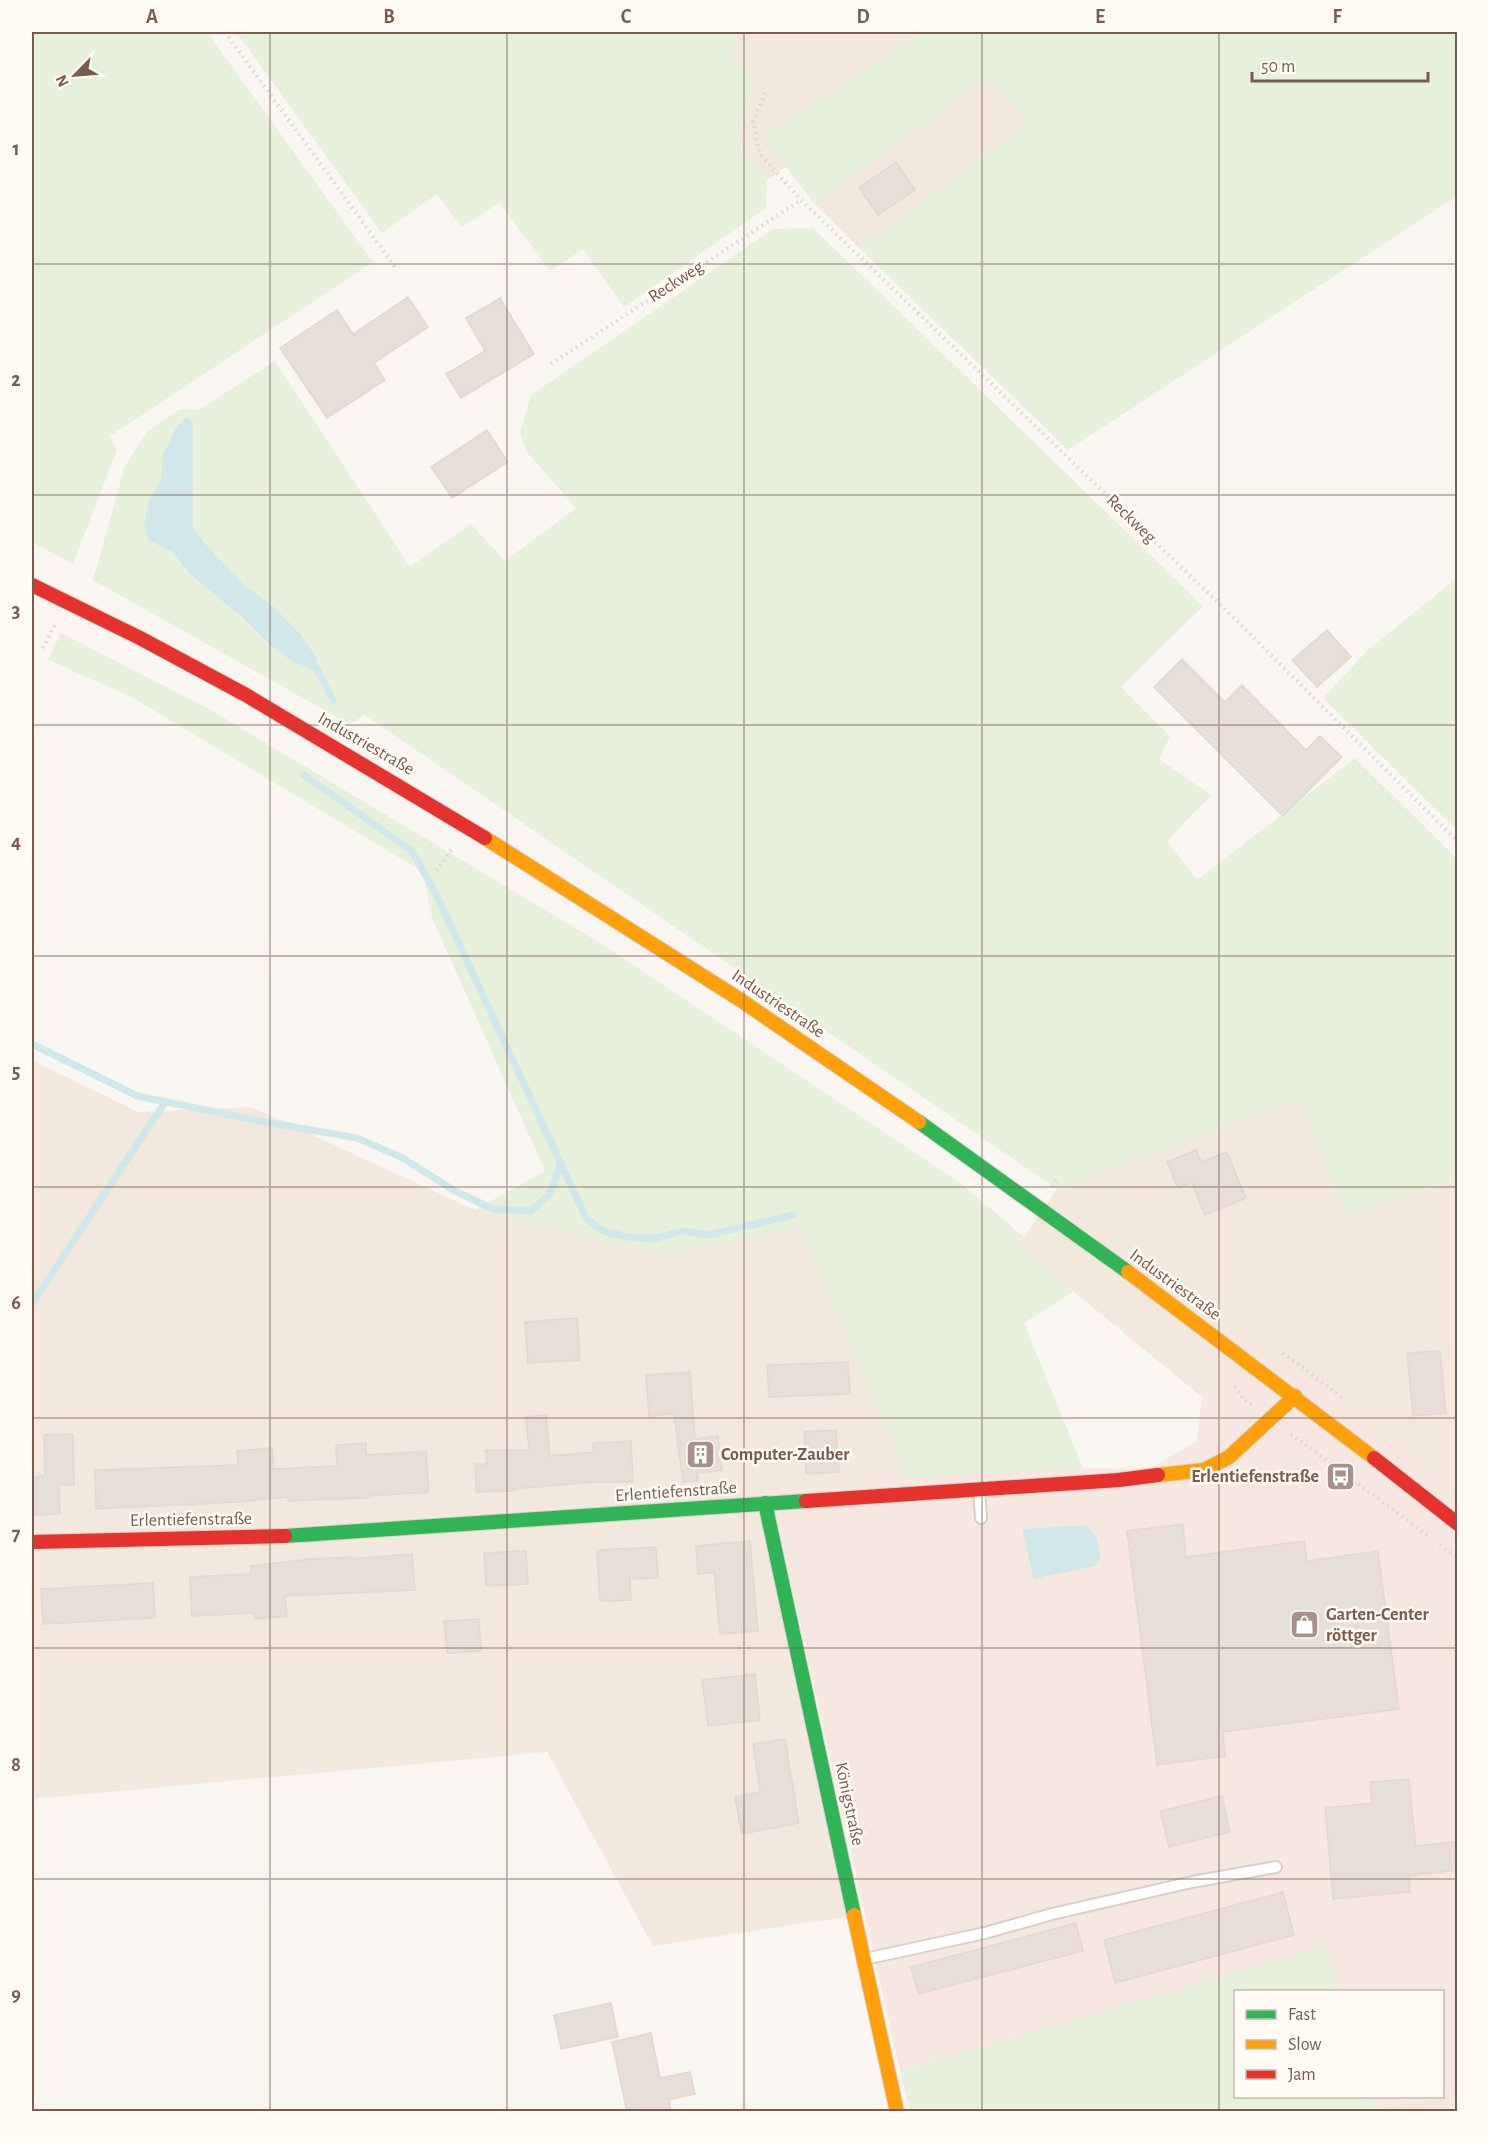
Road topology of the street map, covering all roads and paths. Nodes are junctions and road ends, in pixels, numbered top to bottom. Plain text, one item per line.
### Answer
1 (225, 32) edge
2 (765, 93) dead end
3 (801, 200) junction
4 (395, 267) dead end
5 (551, 364) dead end
6 (32, 585) edge
7 (48, 618) dead end
8 (57, 622) dead end
9 (1458, 842) edge
10 (1232, 1381) dead end
11 (1295, 1396) junction
12 (1270, 1417) junction
13 (979, 1489) junction
14 (765, 1503) junction
15 (981, 1518) dead end
16 (1458, 1524) edge
17 (1429, 1537) dead end
18 (32, 1542) edge
19 (1438, 1544) dead end
20 (1458, 1558) edge
21 (1276, 1867) dead end
22 (864, 1959) junction
23 (897, 2112) edge

1 - 4 path
2 - 3 path, Reckweg
3 - 5 path, Reckweg
3 - 9 path, Reckweg
6 - 11 street, Industriestraße
7 - 8 path
10 - 12 path
11 - 12 street, Erlentiefenstraße
11 - 16 street, Industriestraße
12 - 13 street, Erlentiefenstraße
12 - 17 path
13 - 14 street, Erlentiefenstraße
13 - 15 lane
14 - 18 street, Erlentiefenstraße
14 - 22 street, Königstraße
19 - 20 path
21 - 22 lane
22 - 23 street, Königstraße

